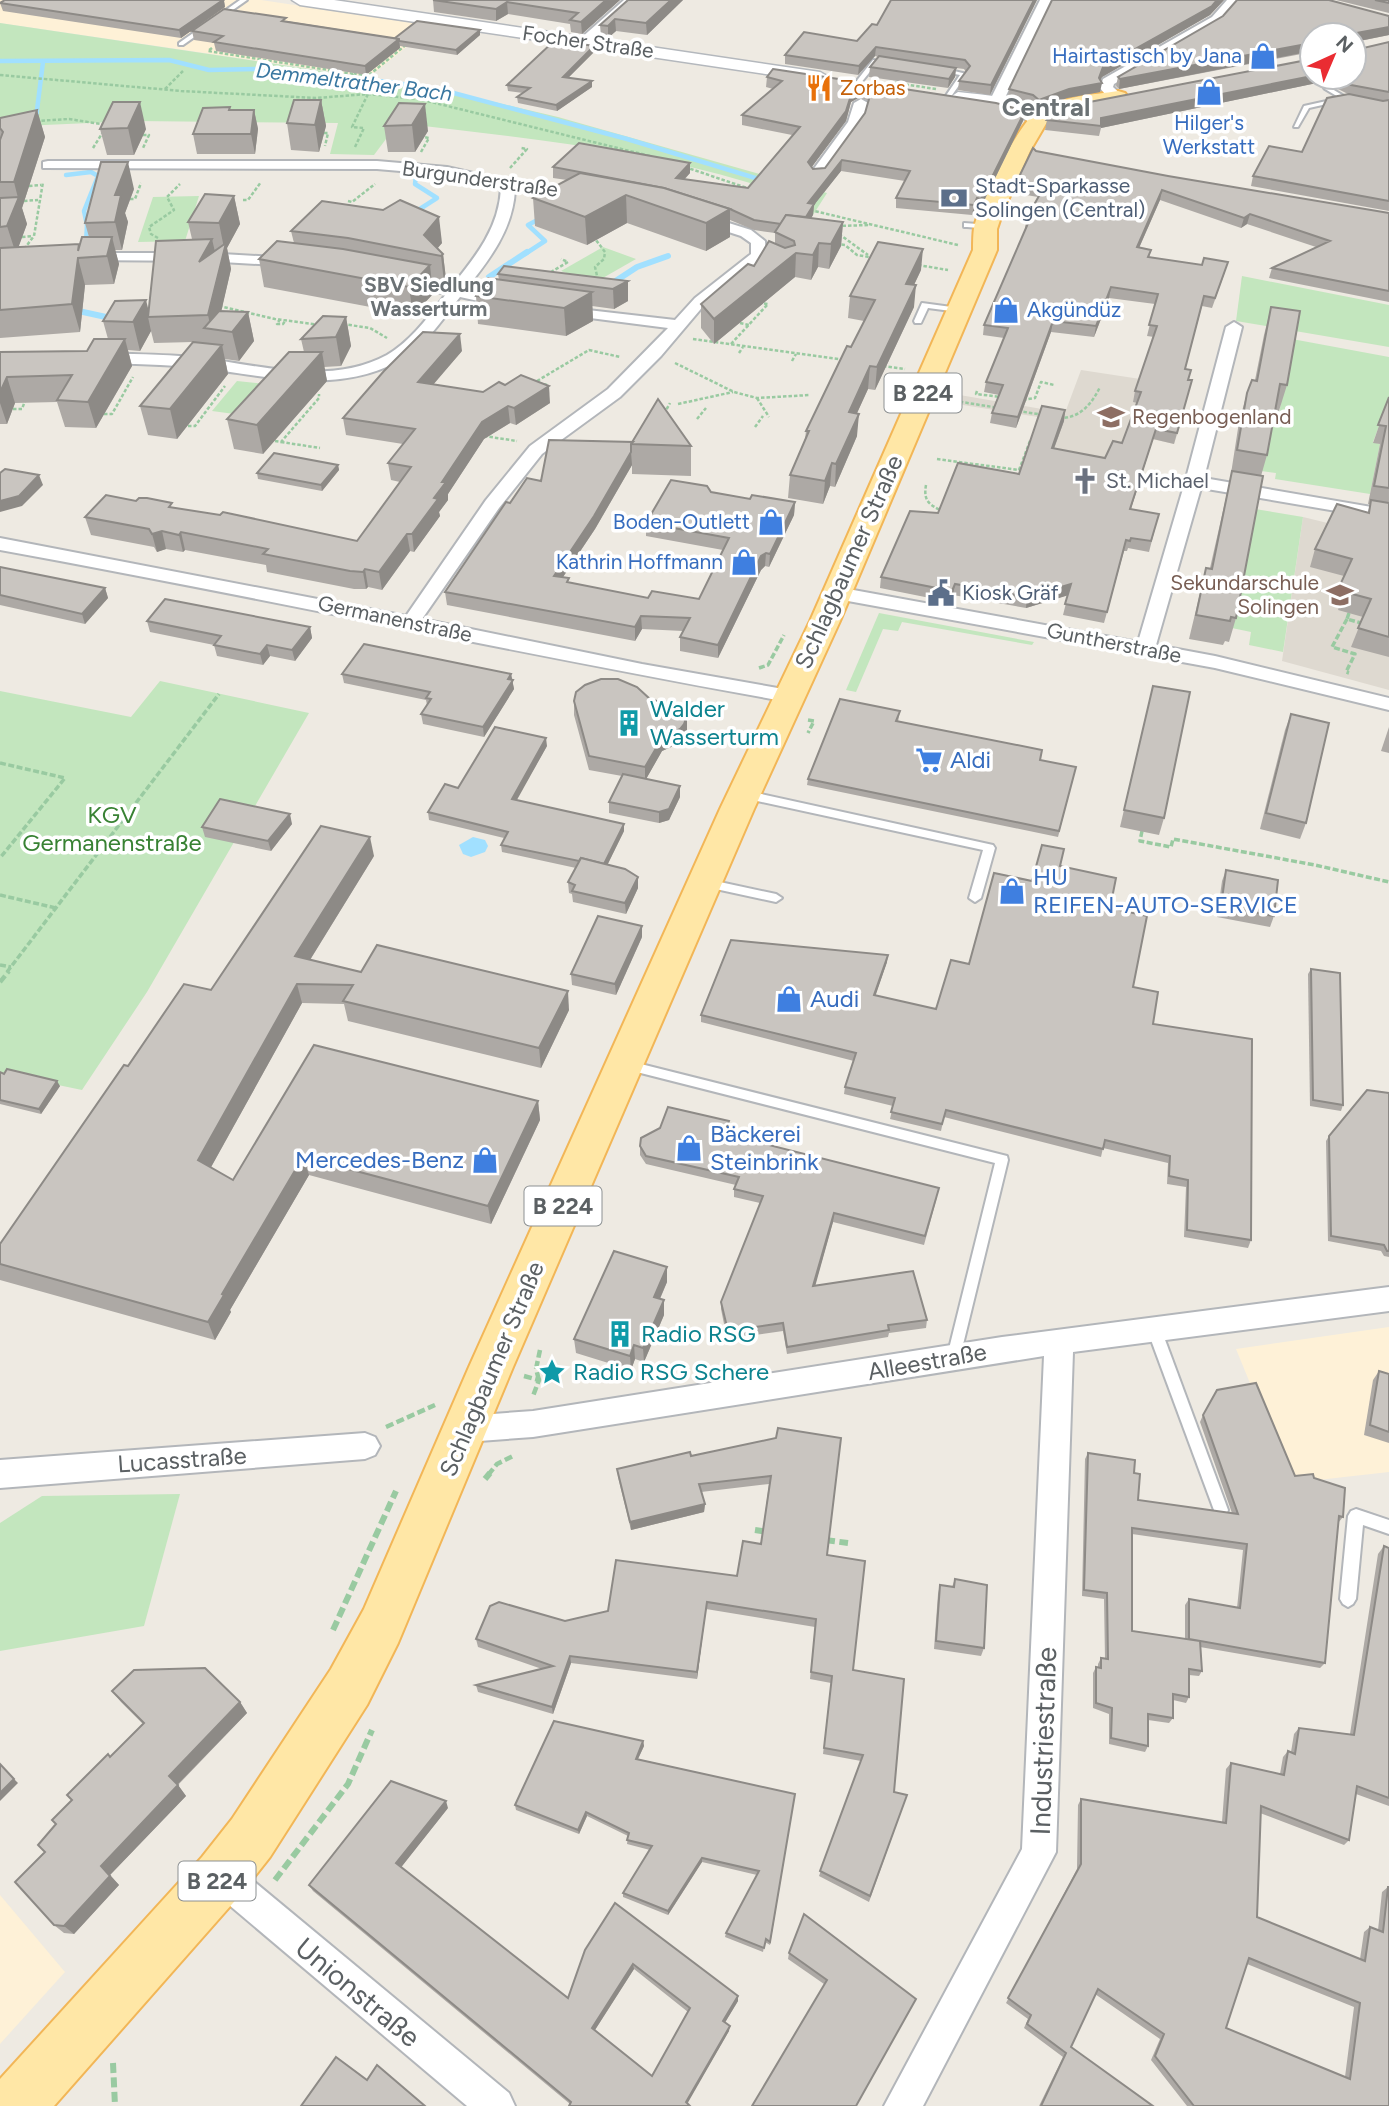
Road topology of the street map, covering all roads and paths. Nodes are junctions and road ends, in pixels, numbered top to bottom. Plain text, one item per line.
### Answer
1 (244, 0) edge
2 (300, 0) edge
3 (631, 0) edge
4 (1046, 0) edge
5 (1233, 0) edge
6 (404, 40) edge
7 (584, 42) junction
8 (181, 44) edge
9 (219, 49) edge
10 (901, 64) edge
11 (926, 68) edge
12 (183, 71) dead end
13 (0, 75) edge
14 (352, 78) junction
15 (859, 88) junction
16 (165, 89) junction
17 (1332, 91) edge
18 (368, 94) junction
19 (1127, 95) joint
20 (939, 96) joint
21 (1346, 99) junction
22 (1357, 102) edge
23 (1002, 105) junction
24 (1068, 107) junction
25 (27, 121) edge
26 (108, 125) edge
27 (1041, 126) junction
28 (1296, 126) dead end
29 (143, 135) dead end
30 (143, 148) dead end
31 (521, 148) dead end
32 (659, 159) edge
33 (510, 162) dead end
34 (515, 162) junction
35 (226, 163) junction
36 (347, 164) junction
37 (48, 165) dead end
38 (683, 166) edge
39 (817, 174) edge
40 (715, 177) junction
41 (261, 182) dead end
42 (709, 183) edge
43 (503, 184) junction
44 (29, 186) dead end
45 (600, 196) edge
46 (754, 197) edge
47 (38, 200) junction
48 (243, 200) dead end
49 (24, 201) dead end
50 (805, 210) edge
51 (817, 211) junction
52 (682, 212) edge
53 (819, 224) edge
54 (873, 225) junction
55 (832, 228) edge
56 (589, 231) edge
57 (836, 233) edge
58 (34, 236) junction
59 (22, 237) dead end
60 (979, 237) junction
61 (832, 243) edge
62 (18, 253) edge
63 (157, 256) junction
64 (872, 257) junction
65 (75, 258) edge
66 (561, 259) dead end
67 (885, 260) edge
68 (311, 264) edge
69 (910, 264) edge
70 (956, 271) dead end
71 (382, 276) edge
72 (456, 292) junction
73 (504, 302) junction
74 (760, 302) edge
75 (212, 305) edge
76 (561, 309) junction
77 (959, 310) junction
78 (918, 321) dead end
79 (740, 323) edge
80 (337, 324) edge
81 (324, 325) edge
82 (748, 325) junction
83 (1234, 327) dead end
84 (674, 330) junction
85 (731, 345) junction
86 (743, 347) junction
87 (739, 353) dead end
88 (796, 355) junction
89 (76, 357) edge
90 (650, 358) junction
91 (146, 360) junction
92 (792, 361) dead end
93 (384, 362) junction
94 (570, 362) junction
95 (576, 364) dead end
96 (872, 364) edge
97 (843, 368) edge
98 (239, 369) junction
99 (910, 370) dead end
100 (319, 375) junction
101 (524, 380) edge
102 (537, 381) junction
103 (547, 385) edge
104 (1054, 385) dead end
105 (120, 386) edge
106 (128, 386) junction
107 (1100, 387) dead end
108 (29, 391) edge
109 (977, 391) dead end
110 (734, 392) junction
111 (810, 395) dead end
112 (209, 398) edge
113 (757, 398) junction
114 (1005, 398) edge
115 (215, 399) junction
116 (1016, 399) edge
117 (945, 400) dead end
118 (670, 402) dead end
119 (678, 404) dead end
120 (705, 408) dead end
121 (13, 409) edge
122 (300, 411) edge
123 (306, 413) junction
124 (104, 414) edge
125 (763, 416) dead end
126 (769, 417) dead end
127 (697, 419) dead end
128 (661, 421) edge
129 (188, 426) edge
130 (755, 427) dead end
131 (472, 434) edge
132 (275, 440) edge
133 (281, 442) junction
134 (1041, 442) edge
135 (541, 446) junction
136 (320, 449) dead end
137 (937, 459) dead end
138 (1019, 470) junction
139 (1034, 472) edge
140 (1194, 482) junction
141 (926, 485) dead end
142 (950, 513) edge
143 (1389, 515) edge
144 (0, 544) edge
145 (836, 593) junction
146 (1370, 619) edge
147 (411, 622) junction
148 (1145, 650) junction
149 (1357, 675) dead end
150 (219, 694) dead end
151 (789, 696) junction
152 (1389, 704) edge
153 (0, 763) edge
154 (743, 794) junction
155 (1142, 831) edge
156 (0, 844) edge
157 (10, 846) junction
158 (0, 858) edge
159 (1389, 882) edge
160 (705, 883) junction
161 (0, 895) edge
162 (776, 898) dead end
163 (975, 898) dead end
164 (56, 908) junction
165 (0, 965) edge
166 (11, 967) junction
167 (0, 982) edge
168 (625, 1065) junction
169 (1389, 1299) edge
170 (1154, 1329) junction
171 (1059, 1342) junction
172 (954, 1357) junction
173 (443, 1411) junction
174 (372, 1438) joint
175 (0, 1474) edge
176 (400, 1481) dead end
177 (1221, 1510) edge
178 (1389, 1527) edge
179 (755, 1530) dead end
180 (781, 1534) edge
181 (821, 1539) edge
182 (848, 1543) dead end
183 (1348, 1599) dead end
184 (331, 1633) dead end
185 (221, 1876) junction
186 (113, 2063) dead end
187 (15, 2106) edge
188 (115, 2106) edge
189 (496, 2106) edge
190 (903, 2106) edge

1 - 8 lane
2 - 7 main road, Focher Straße
3 - 7 street
4 - 23 street
5 - 19 street
6 - 14 path
7 - 15 main road, Focher Straße
9 - 14 path
10 - 15 lane
11 - 20 lane
12 - 16 path
13 - 16 path
14 - 18 path
15 - 39 street
16 - 18 path
17 - 21 lane
18 - 32 path
18 - 36 path
19 - 24 main road
20 - 23 main road
21 - 22 lane
21 - 28 lane
23 - 24 main road
23 - 27 main road
24 - 27 main road, Schlagbaumer Straße / B 224
25 - 26 path
27 - 60 main road, Schlagbaumer Straße / B 224
29 - 30 path
31 - 34 path
33 - 34 path
34 - 43 path
35 - 36 street, Burgunderstraße
35 - 37 street, Burgunderstraße
35 - 63 path
36 - 43 street, Burgunderstraße
38 - 40 path
40 - 42 path
40 - 46 path
41 - 48 path
43 - 45 street, Burgunderstraße
43 - 72 street
44 - 47 path
47 - 49 path
47 - 58 path
50 - 51 path
51 - 53 path
51 - 54 path
52 - 84 street
54 - 55 path
54 - 60 path
56 - 76 path
57 - 64 path
58 - 59 path
58 - 62 path
60 - 77 main road, Schlagbaumer Straße / B 224
61 - 64 path
63 - 65 street
63 - 68 street
64 - 67 path
66 - 73 path
69 - 70 path
71 - 72 street
72 - 73 street
72 - 93 street
73 - 76 street
74 - 82 path
75 - 81 path
76 - 84 street
77 - 78 lane
77 - 145 main road, Schlagbaumer Straße / B 224
79 - 82 path
80 - 93 path
82 - 85 path
83 - 140 street
84 - 85 path
84 - 90 street
85 - 86 path
86 - 87 path
86 - 88 path
88 - 92 path
88 - 97 path
89 - 91 street
90 - 94 path
90 - 110 path
90 - 135 street
91 - 98 street
91 - 106 path
93 - 100 street
94 - 95 path
94 - 102 path
96 - 99 path
98 - 100 street
98 - 115 path
100 - 123 path
101 - 102 path
102 - 103 path
104 - 116 path
105 - 106 path
106 - 124 path
107 - 117 path
108 - 121 path
109 - 114 path
110 - 113 path
110 - 119 path
111 - 113 path
112 - 115 path
113 - 126 path
115 - 129 path
118 - 128 path
120 - 127 path
122 - 123 path
123 - 133 path
125 - 130 path
131 - 135 path
132 - 133 path
133 - 136 path
134 - 138 path
135 - 147 street
137 - 138 path
138 - 139 path
140 - 143 street
140 - 148 street
141 - 142 path
144 - 147 street, Germanenstraße
145 - 148 street, Guntherstraße
145 - 151 main road, Schlagbaumer Straße / B 224
146 - 149 path
147 - 151 street, Germanenstraße
148 - 152 street, Guntherstraße
150 - 164 path
151 - 154 main road, Schlagbaumer Straße / B 224
153 - 157 path
154 - 160 main road, Schlagbaumer Straße / B 224
154 - 163 lane
155 - 159 path
156 - 157 path
157 - 158 path
160 - 162 lane
160 - 168 main road, Schlagbaumer Straße / B 224
161 - 164 path
164 - 166 path
165 - 166 path
166 - 167 path
168 - 172 lane
168 - 173 main road, Schlagbaumer Straße / B 224
169 - 170 street, Alleestraße
170 - 171 street, Alleestraße
170 - 177 lane
171 - 172 street, Alleestraße
171 - 190 street, Industriestraße
172 - 173 street, Alleestraße
173 - 174 path
173 - 185 main road, Schlagbaumer Straße / B 224
174 - 175 street, Lucasstraße
176 - 184 path
178 - 183 lane
179 - 180 path
181 - 182 path
185 - 187 main road, Schlagbaumer Straße / B 224
185 - 189 street, Unionstraße
186 - 188 path

